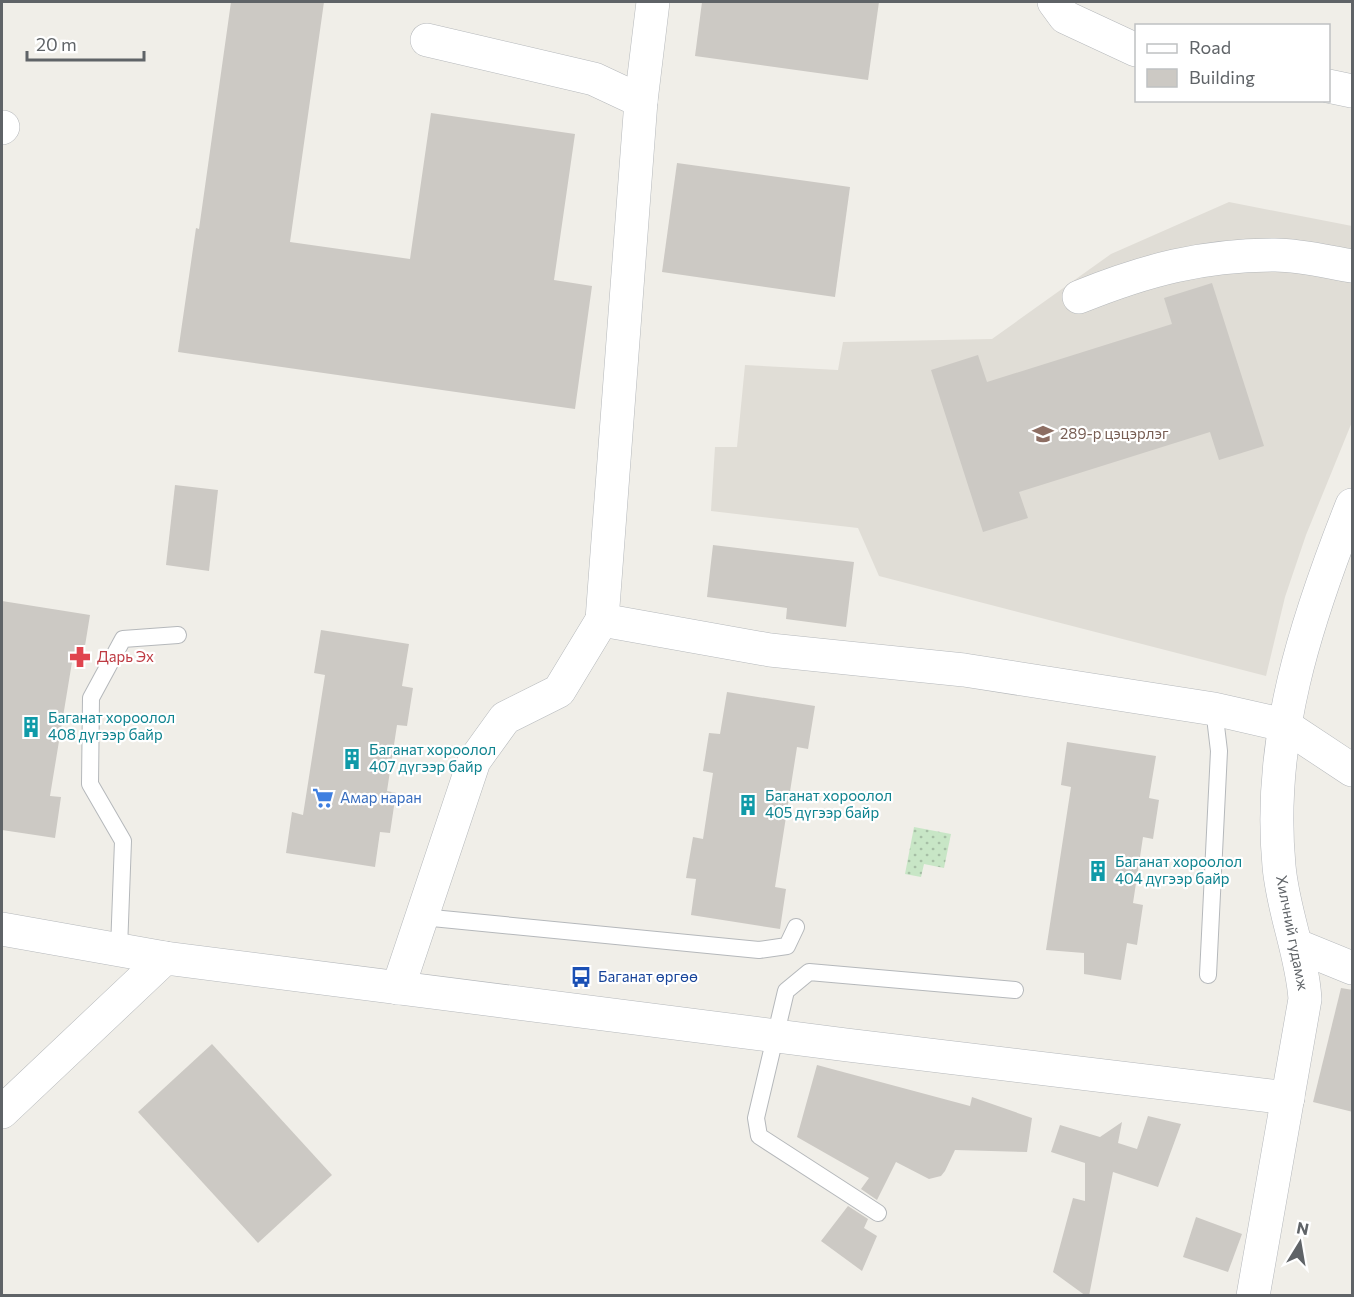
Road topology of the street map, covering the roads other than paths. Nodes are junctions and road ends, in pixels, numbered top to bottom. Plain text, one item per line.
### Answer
1 (653, 2) edge
2 (1054, 2) edge
3 (427, 40) dead end
4 (1135, 49) edge
5 (1330, 86) edge
6 (1353, 91) edge
7 (641, 101) junction
8 (1353, 266) edge
9 (1079, 297) dead end
10 (1353, 505) edge
11 (602, 620) junction
12 (178, 635) dead end
13 (1214, 709) junction
14 (1284, 725) junction
15 (1353, 770) edge
16 (422, 917) junction
17 (796, 927) dead end
18 (2, 929) edge
19 (1298, 946) junction
20 (119, 950) junction
21 (165, 958) junction
22 (1353, 968) edge
23 (1208, 975) dead end
24 (398, 988) junction
25 (1015, 990) dead end
26 (776, 1036) junction
27 (1288, 1098) junction
28 (2, 1112) edge
29 (878, 1213) dead end
30 (1253, 1296) edge

1 - 7 street
2 - 4 street
3 - 7 street
5 - 6 street
7 - 11 street
8 - 9 street
10 - 14 street, Хилчний гудамж
11 - 13 street
11 - 16 street
12 - 20 lane
13 - 14 street
13 - 23 lane
14 - 15 street
14 - 19 street, Хилчний гудамж
16 - 17 lane
16 - 24 street
18 - 20 street
19 - 22 street
19 - 27 street, Хилчний гудамж
20 - 21 street
21 - 24 street
21 - 28 street
24 - 26 street
25 - 26 lane
26 - 27 street
26 - 29 lane
27 - 30 street, Хилчний гудамж

